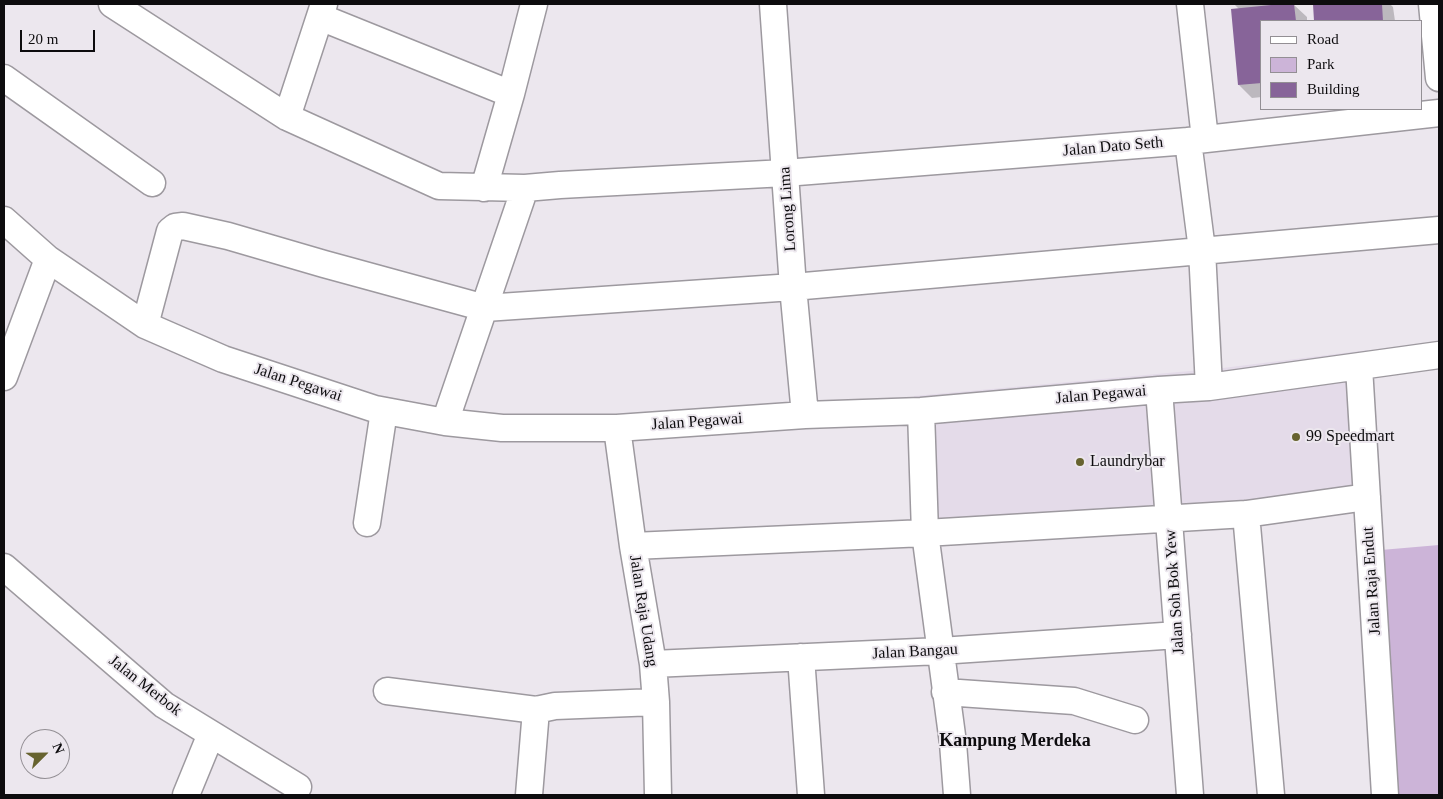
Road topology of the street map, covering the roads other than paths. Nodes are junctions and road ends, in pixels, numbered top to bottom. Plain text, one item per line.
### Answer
1 (112, 4) edge
2 (534, 4) edge
3 (772, 4) edge
4 (1190, 4) edge
5 (1432, 4) edge
6 (322, 10) edge
7 (4, 78) edge
8 (1439, 78) edge
9 (511, 94) junction
10 (1439, 113) edge
11 (287, 117) junction
12 (1196, 140) junction
13 (785, 173) junction
14 (152, 183) dead end
15 (484, 188) junction
16 (525, 188) junction
17 (4, 220) edge
18 (1439, 230) edge
19 (1202, 250) junction
20 (48, 259) junction
21 (793, 287) junction
22 (485, 308) junction
23 (144, 325) junction
24 (1439, 355) edge
25 (1359, 367) junction
26 (4, 377) edge
27 (1209, 387) junction
28 (1159, 390) junction
29 (384, 410) junction
30 (921, 410) junction
31 (805, 415) junction
32 (445, 422) junction
33 (617, 428) junction
34 (1367, 496) junction
35 (1246, 514) junction
36 (1170, 519) junction
37 (367, 523) dead end
38 (925, 533) junction
39 (633, 546) junction
40 (4, 568) edge
41 (1178, 635) junction
42 (940, 651) junction
43 (801, 657) junction
44 (653, 664) junction
45 (387, 691) dead end
46 (945, 692) junction
47 (656, 702) junction
48 (536, 710) junction
49 (1135, 720) dead end
50 (211, 734) junction
51 (298, 787) dead end
52 (186, 795) edge
53 (528, 795) edge
54 (658, 795) edge
55 (811, 795) edge
56 (957, 795) edge
57 (1190, 795) edge
58 (1271, 795) edge
59 (1385, 795) edge

1 - 11 street, Jalan Dato Seth
2 - 9 street
3 - 13 street, Lorong Lima
4 - 12 street
5 - 8 street
6 - 9 street
6 - 11 street
7 - 14 street
9 - 15 street
10 - 12 street, Jalan Dato Seth
11 - 15 street, Jalan Dato Seth
12 - 13 street, Jalan Dato Seth
12 - 19 street
13 - 16 street, Jalan Dato Seth
13 - 21 street, Lorong Lima
15 - 16 street, Jalan Dato Seth
16 - 22 street
17 - 20 street, Jalan Pegawai
18 - 19 street
19 - 21 street
19 - 27 street
20 - 23 street, Jalan Pegawai
20 - 26 street
21 - 22 street
21 - 31 street, Lorong Lima
22 - 23 street
22 - 32 street
23 - 29 street, Jalan Pegawai
24 - 25 street, Jalan Pegawai
25 - 27 street, Jalan Pegawai
25 - 34 street, Jalan Raja Endut
27 - 28 street, Jalan Pegawai
28 - 30 street, Jalan Pegawai
28 - 36 street, Jalan Soh Bok Yew
29 - 32 street, Jalan Pegawai
29 - 37 street
30 - 31 street, Jalan Pegawai
30 - 38 street
31 - 33 street, Jalan Pegawai
32 - 33 street, Jalan Pegawai
33 - 39 street, Jalan Raja Udang
34 - 35 street
34 - 59 street, Jalan Raja Endut
35 - 36 street
35 - 58 street
36 - 38 street
36 - 41 street, Jalan Soh Bok Yew
38 - 39 street
38 - 42 street
39 - 44 street, Jalan Raja Udang
40 - 50 street, Jalan Merbok
41 - 42 street, Jalan Bangau
41 - 57 street, Jalan Soh Bok Yew
42 - 43 street, Jalan Bangau
42 - 46 street
43 - 44 street, Jalan Bangau
43 - 55 street
44 - 47 street, Jalan Raja Udang
45 - 48 street
46 - 49 street
46 - 56 street
47 - 48 street
47 - 54 street, Jalan Raja Udang
48 - 53 street
50 - 51 street, Jalan Merbok
50 - 52 street

